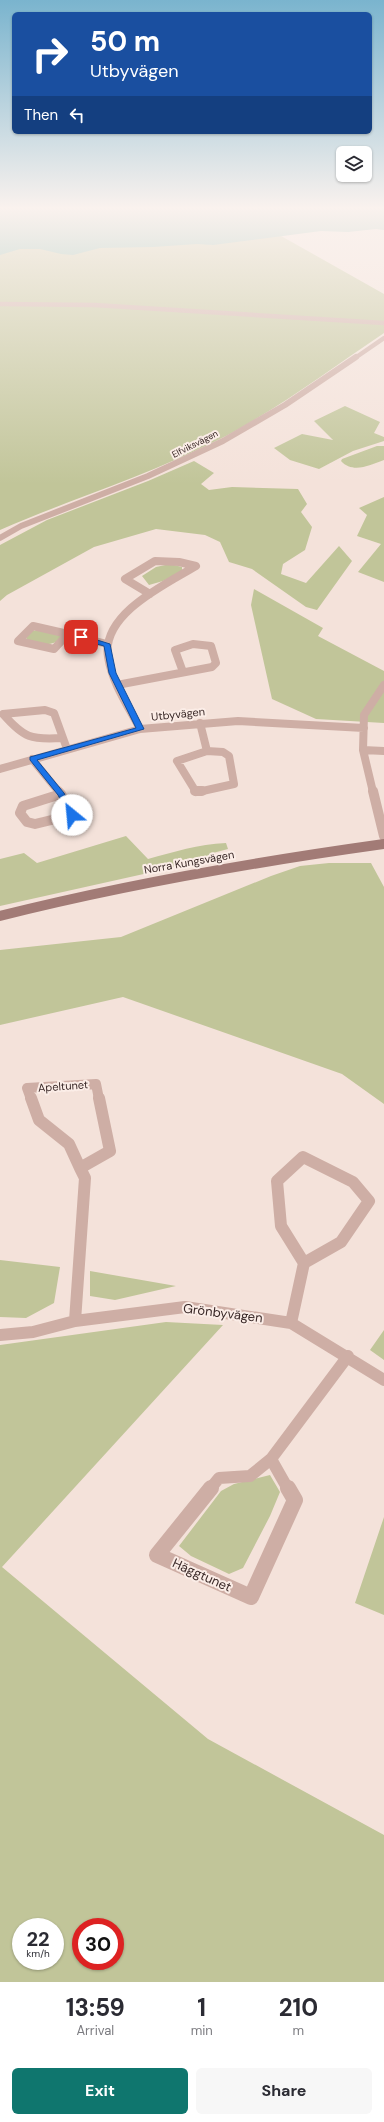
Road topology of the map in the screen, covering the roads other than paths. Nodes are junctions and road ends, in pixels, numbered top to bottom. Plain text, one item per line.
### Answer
1 (0, 304) edge
2 (384, 322) edge
3 (384, 338) edge
4 (0, 538) edge
5 (150, 594) junction
6 (68, 634) junction
7 (107, 644) junction
8 (183, 672) junction
9 (117, 685) junction
10 (384, 685) edge
11 (200, 723) junction
12 (364, 728) junction
13 (140, 729) junction
14 (62, 738) junction
15 (67, 749) junction
16 (362, 750) junction
17 (207, 751) junction
18 (384, 751) edge
19 (32, 759) junction
20 (0, 769) edge
21 (61, 794) junction
22 (384, 836) edge
23 (384, 844) edge
24 (0, 916) edge
25 (80, 1168) junction
26 (304, 1263) junction
27 (75, 1321) junction
28 (291, 1323) junction
29 (0, 1335) edge
30 (348, 1356) junction
31 (384, 1380) edge
32 (271, 1459) junction

1 - 2 street
3 - 4 street, Elfviksvägen
5 - 5 street
5 - 7 street
6 - 6 street
6 - 7 street
7 - 9 street
8 - 8 street
8 - 9 street
9 - 13 street
10 - 12 street
11 - 12 street, Utbyvägen
11 - 13 street, Utbyvägen
11 - 17 street
12 - 16 street
13 - 15 street, Utbyvägen
14 - 14 street
14 - 15 street
15 - 19 street, Utbyvägen
16 - 18 street
16 - 22 street
17 - 17 street
19 - 20 street, Utbyvägen
19 - 21 street
21 - 21 street
23 - 24 main road, Norra Kungsvägen
25 - 25 street, Apeltunet
25 - 27 street, Apeltunet
26 - 26 street
26 - 28 street
27 - 28 street, Grönbyvägen
27 - 29 street, Grönbyvägen
28 - 30 street, Grönbyvägen
30 - 31 street, Grönbyvägen
30 - 32 street, Häggtunet
32 - 32 street, Häggtunet

